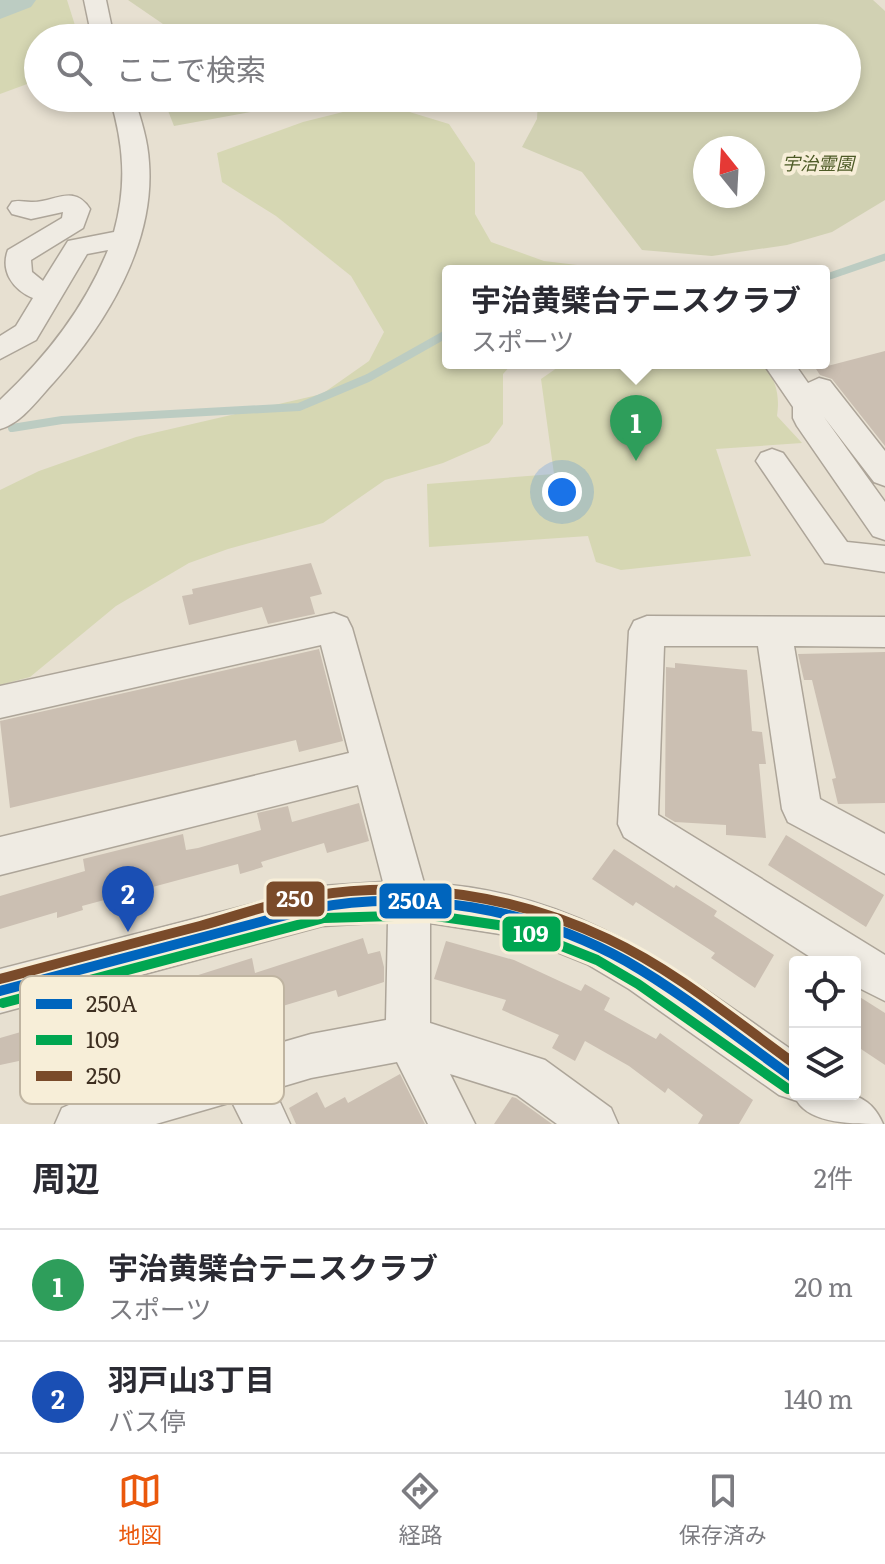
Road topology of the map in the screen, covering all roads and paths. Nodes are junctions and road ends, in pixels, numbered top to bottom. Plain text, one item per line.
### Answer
1 (95, 0) edge
2 (100, 24) edge
3 (126, 112) edge
4 (21, 208) dead end
5 (126, 239) junction
6 (52, 294) junction
7 (0, 349) edge
8 (782, 369) edge
9 (819, 389) dead end
10 (0, 418) edge
11 (772, 461) dead end
12 (885, 474) edge
13 (885, 527) edge
14 (885, 559) edge
15 (774, 631) junction
16 (885, 632) edge
17 (0, 702) edge
18 (371, 765) junction
19 (885, 855) edge
20 (0, 856) edge
21 (409, 902) junction
22 (57, 976) edge
23 (885, 980) edge
24 (20, 986) edge
25 (0, 991) edge
26 (408, 1038) junction
27 (284, 1064) edge
28 (789, 1075) edge
29 (826, 1100) edge
30 (147, 1104) edge
31 (257, 1104) edge
32 (78, 1124) edge
33 (267, 1124) edge
34 (452, 1124) edge
35 (595, 1124) edge
36 (860, 1124) edge

1 - 2 street
3 - 5 street
4 - 6 street
5 - 6 street
5 - 10 street
6 - 7 street
8 - 13 street
9 - 12 street
11 - 14 street
15 - 16 street
15 - 19 street
15 - 23 street
17 - 18 street
18 - 20 street
18 - 21 street
21 - 22 street
21 - 26 street
21 - 28 street
24 - 25 street
26 - 27 street
26 - 34 street
26 - 35 street
29 - 36 street
30 - 32 street
31 - 33 street

